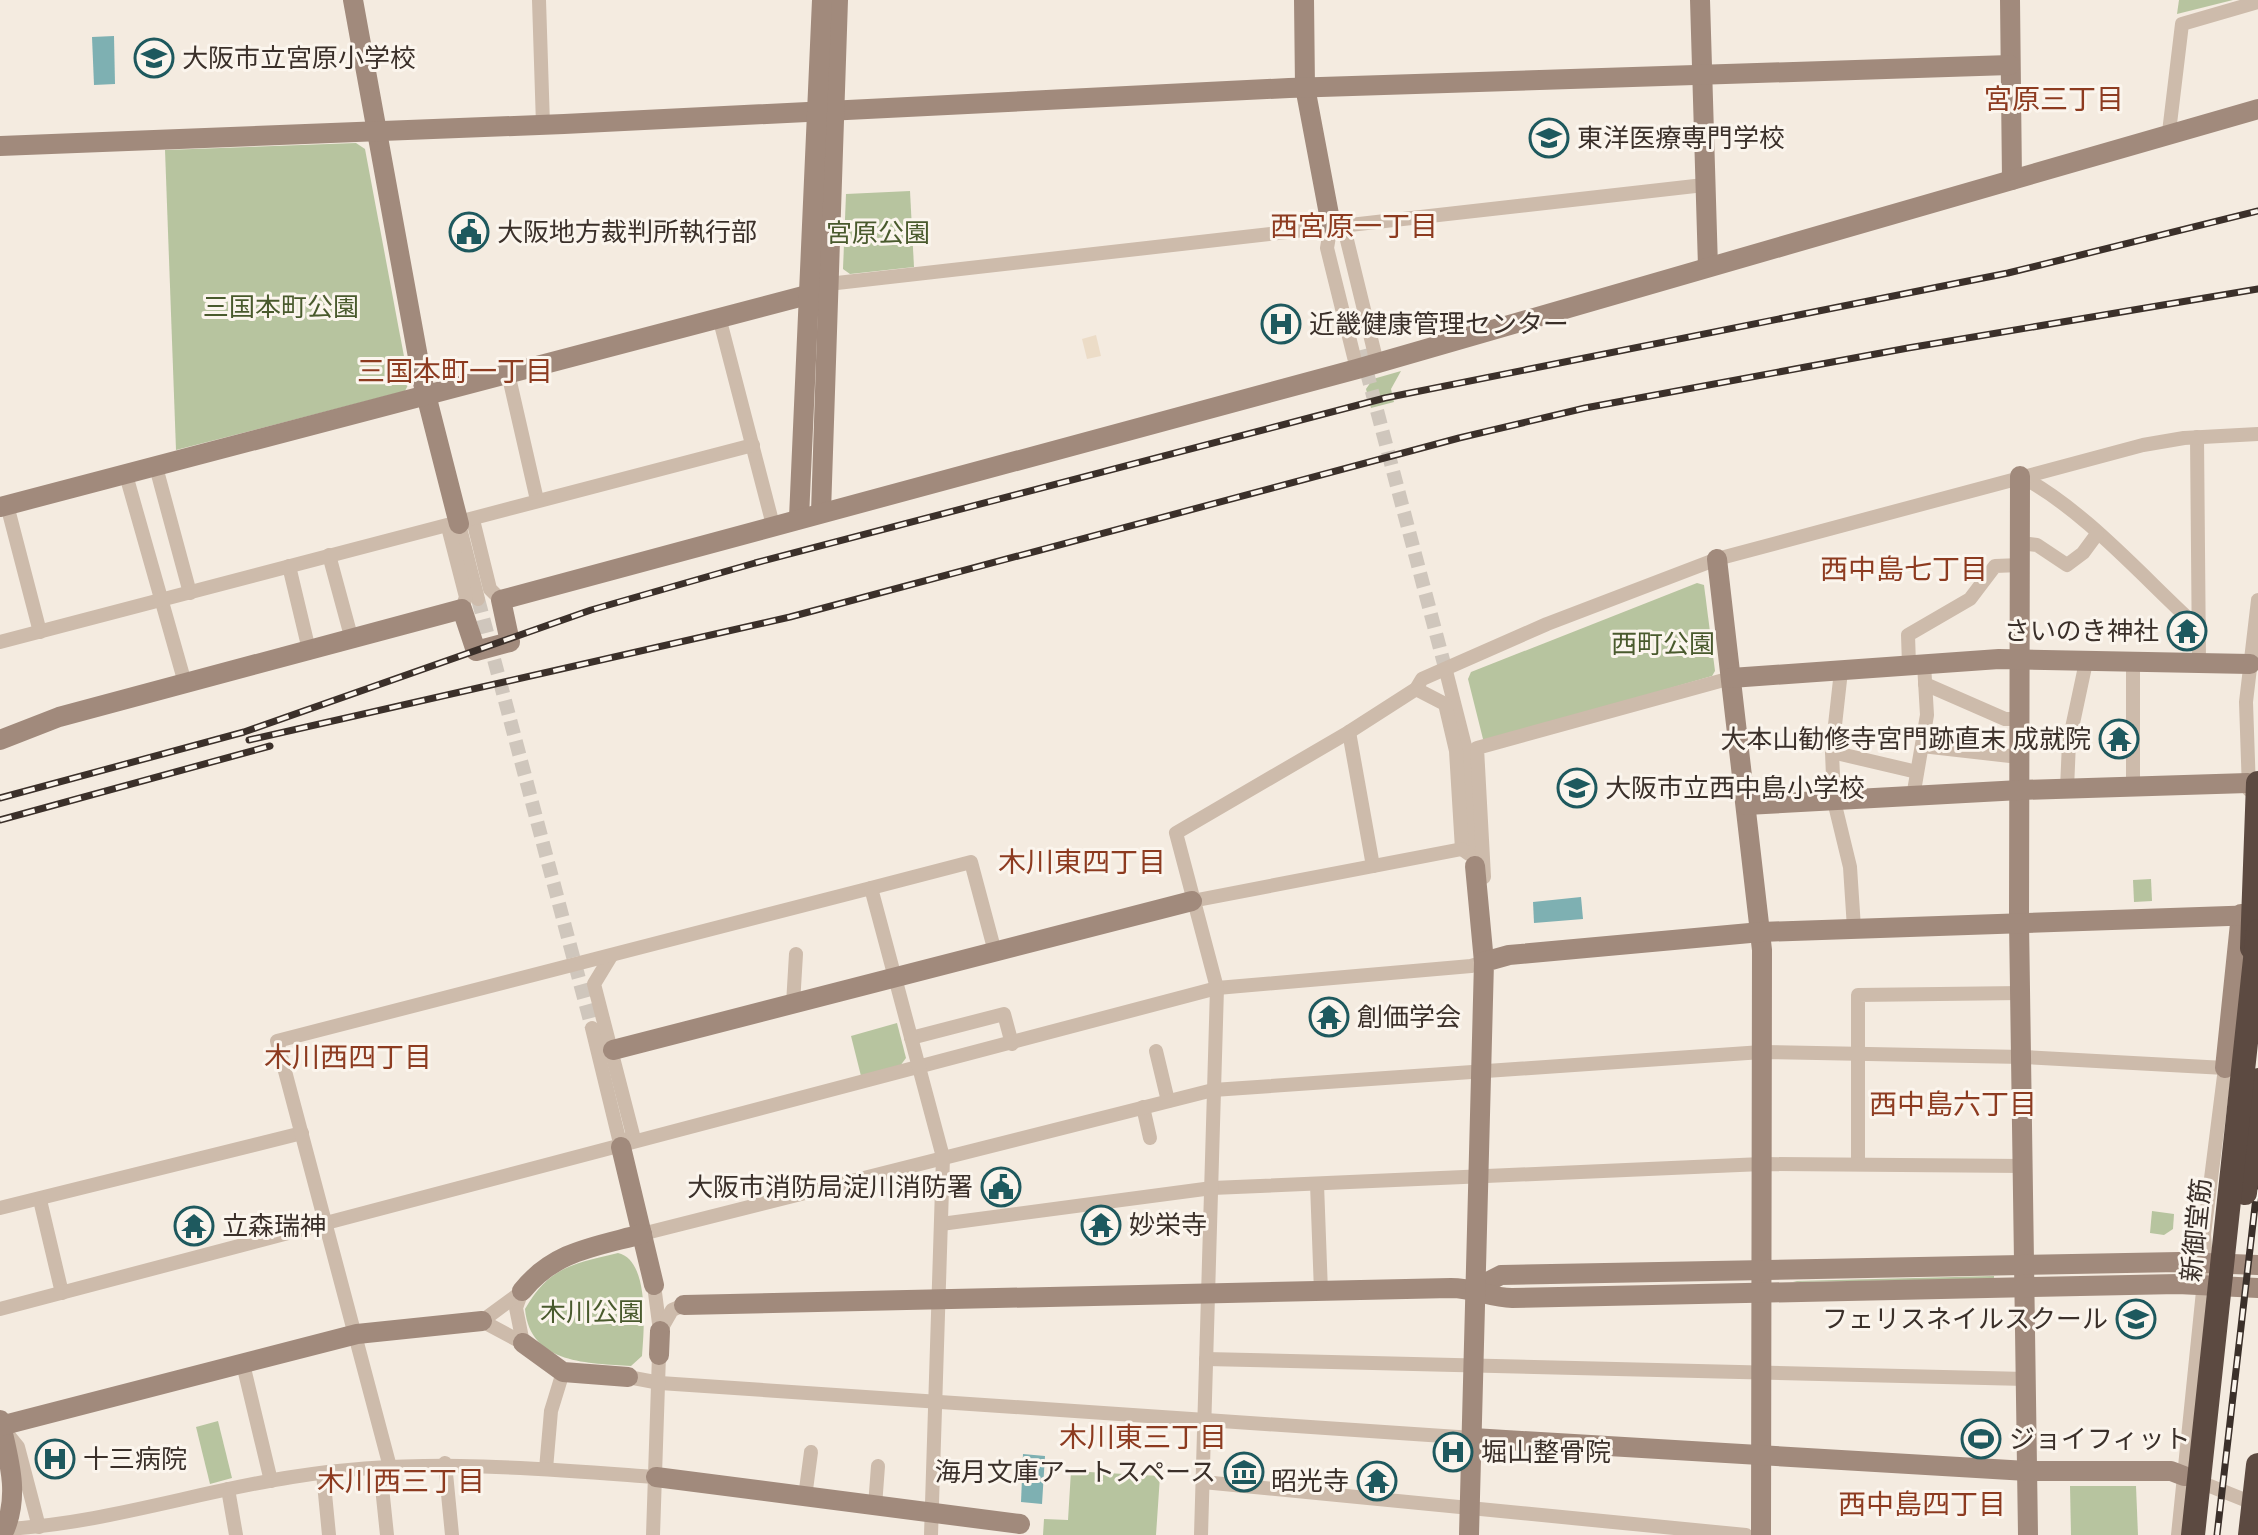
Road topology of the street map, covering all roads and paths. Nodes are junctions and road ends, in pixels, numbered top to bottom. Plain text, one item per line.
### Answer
1 (353, 0) edge
2 (539, 0) edge
3 (822, 0) edge
4 (838, 0) edge
5 (1304, 0) edge
6 (1700, 0) edge
7 (2010, 0) edge
8 (2258, 2) edge
9 (2010, 65) junction
10 (1702, 75) junction
11 (1305, 87) junction
12 (2258, 109) edge
13 (825, 110) junction
14 (543, 125) junction
15 (377, 131) junction
16 (2169, 132) junction
17 (0, 146) edge
18 (2012, 180) junction
19 (1704, 185) junction
20 (1331, 225) junction
21 (1708, 267) junction
22 (820, 289) junction
23 (719, 317) junction
24 (1359, 359) junction
25 (1377, 363) junction
26 (508, 373) junction
27 (427, 396) junction
28 (2258, 434) edge
29 (2197, 437) junction
30 (753, 445) junction
31 (156, 467) junction
32 (126, 475) junction
33 (2020, 476) junction
34 (537, 500) junction
35 (3, 506) edge
36 (821, 512) junction
37 (799, 518) junction
38 (460, 524) junction
39 (773, 525) junction
40 (2097, 534) junction
41 (2020, 543) junction
42 (329, 555) junction
43 (1717, 559) junction
44 (2020, 565) junction
45 (289, 566) junction
46 (190, 593) junction
47 (501, 600) junction
48 (2258, 600) edge
49 (162, 601) junction
50 (470, 604) junction
51 (2199, 622) junction
52 (40, 632) junction
53 (352, 640) junction
54 (0, 642) edge
55 (309, 650) junction
56 (2019, 660) junction
57 (2086, 662) junction
58 (2133, 662) junction
59 (2199, 662) junction
60 (2250, 664) junction
61 (1841, 671) junction
62 (1919, 671) junction
63 (1447, 675) tunnel mouth
64 (1731, 678) junction
65 (185, 683) junction
66 (1416, 689) junction
67 (2019, 719) junction
68 (1349, 732) junction
69 (0, 740) edge
70 (1922, 746) junction
71 (1832, 752) junction
72 (2019, 757) junction
73 (1917, 772) junction
74 (2253, 783) edge
75 (2133, 786) junction
76 (2067, 789) junction
77 (2020, 790) junction
78 (1913, 797) junction
79 (1834, 801) junction
80 (1746, 805) junction
81 (1462, 849) junction
82 (2258, 860) edge
83 (1373, 866) junction
84 (1477, 875) junction
85 (2244, 882) junction
86 (871, 888) junction
87 (1192, 901) junction
88 (2252, 920) edge
89 (2019, 921) junction
90 (1854, 928) junction
91 (1761, 932) junction
92 (995, 952) junction
93 (796, 954) dead end
94 (611, 956) junction
95 (1484, 962) junction
96 (895, 977) junction
97 (1217, 988) junction
98 (2021, 993) junction
99 (2249, 995) junction
100 (793, 1004) junction
101 (592, 1028) tunnel mouth
102 (911, 1038) junction
103 (1012, 1044) junction
104 (613, 1050) junction
105 (1156, 1051) dead end
106 (1762, 1052) junction
107 (1859, 1054) junction
108 (2023, 1057) junction
109 (2225, 1068) junction
110 (918, 1069) junction
111 (1482, 1071) junction
112 (2258, 1080) edge
113 (1213, 1090) junction
114 (1168, 1101) junction
115 (1143, 1107) junction
116 (302, 1133) junction
117 (1150, 1138) dead end
118 (621, 1147) junction
119 (943, 1157) junction
120 (1762, 1164) junction
121 (1858, 1164) junction
122 (2023, 1166) junction
123 (1478, 1175) junction
124 (1317, 1184) junction
125 (1212, 1188) junction
126 (40, 1200) junction
127 (0, 1208) edge
128 (941, 1224) junction
129 (328, 1225) junction
130 (642, 1234) junction
131 (2206, 1262) junction
132 (2025, 1265) junction
133 (2258, 1265) edge
134 (1762, 1282) junction
135 (654, 1285) junction
136 (2203, 1285) junction
137 (2025, 1286) junction
138 (1476, 1288) junction
139 (2258, 1288) edge
140 (522, 1291) junction
141 (1321, 1292) junction
142 (62, 1293) junction
143 (1208, 1294) junction
144 (938, 1299) junction
145 (684, 1305) junction
146 (0, 1309) edge
147 (482, 1321) junction
148 (660, 1331) junction
149 (357, 1334) junction
150 (523, 1343) junction
151 (659, 1355) junction
152 (1206, 1359) junction
153 (243, 1364) junction
154 (1474, 1368) junction
155 (563, 1372) junction
156 (1761, 1372) junction
157 (628, 1377) junction
158 (2026, 1379) junction
159 (660, 1383) junction
160 (934, 1403) junction
161 (1205, 1420) junction
162 (0, 1424) edge
163 (1473, 1438) junction
164 (811, 1452) dead end
165 (1760, 1457) junction
166 (2203, 1460) junction
167 (445, 1463) junction
168 (2258, 1465) edge
169 (878, 1466) dead end
170 (385, 1467) junction
171 (546, 1469) junction
172 (2027, 1471) junction
173 (323, 1473) junction
174 (2184, 1476) junction
175 (656, 1477) junction
176 (271, 1481) junction
177 (1203, 1482) junction
178 (228, 1489) junction
179 (805, 1497) junction
180 (875, 1506) junction
181 (1470, 1508) junction
182 (931, 1513) junction
183 (2258, 1514) edge
184 (2, 1520) edge
185 (1020, 1524) dead end
186 (39, 1527) junction
187 (236, 1535) edge
188 (329, 1535) edge
189 (387, 1535) edge
190 (452, 1535) edge
191 (653, 1535) edge
192 (931, 1535) edge
193 (1201, 1535) edge
194 (1469, 1535) edge
195 (1746, 1535) edge
196 (1761, 1535) edge
197 (2028, 1535) edge
198 (2178, 1535) edge
199 (2193, 1535) edge
200 (2250, 1535) edge

1 - 15 street
2 - 14 street
3 - 13 street
4 - 13 street
5 - 11 street
6 - 10 street
7 - 9 street
8 - 16 street
9 - 10 street
9 - 18 street
10 - 11 street
10 - 19 street
11 - 13 street
11 - 20 street
12 - 16 street
13 - 14 street
13 - 22 street
14 - 15 street
15 - 17 street
15 - 27 street
16 - 18 street
18 - 21 street
19 - 20 street
19 - 21 street
20 - 22 street
20 - 24 street
20 - 25 street
21 - 25 street
22 - 23 street
22 - 36 street
22 - 37 street
23 - 26 street
23 - 30 street
24 - 25 street
24 - 36 street
26 - 27 street
26 - 34 street
27 - 31 street
27 - 38 street
28 - 29 street
29 - 33 street
29 - 51 street
30 - 34 street
30 - 39 street
31 - 32 street
31 - 46 street
32 - 35 street
32 - 49 street
33 - 40 street
33 - 41 street
33 - 43 street
34 - 38 street
35 - 52 street
36 - 37 street
37 - 39 street
38 - 42 street
38 - 47 street
38 - 50 street
39 - 47 street
40 - 41 street
40 - 51 street
41 - 44 street
42 - 45 street
42 - 53 street
43 - 64 street
43 - 66 street
44 - 56 street
44 - 62 street
45 - 46 street
45 - 55 street
46 - 49 street
47 - 50 street
48 - 60 street
49 - 52 street
49 - 65 street
50 - 53 street
51 - 59 street
52 - 54 street
53 - 55 street
55 - 65 street
56 - 57 street
56 - 62 street
56 - 67 street
57 - 58 street
57 - 76 street
58 - 59 street
58 - 75 street
59 - 60 street
60 - 74 street
61 - 62 street
61 - 64 street
61 - 71 street
62 - 67 street
62 - 70 street
63 - 84 street
64 - 80 street
64 - 84 street
65 - 69 street
66 - 68 street
66 - 81 street
67 - 72 street
68 - 83 street
68 - 87 street
70 - 72 street
70 - 73 street
71 - 73 street
71 - 79 street
72 - 77 street
73 - 78 street
74 - 75 street
74 - 85 street
74 - 99 highway, bridge
75 - 76 street
76 - 77 street
77 - 78 street
77 - 89 street
78 - 79 street
79 - 80 street
79 - 90 street
80 - 91 street
81 - 83 street
81 - 84 street
82 - 85 street
83 - 87 street
84 - 95 street
85 - 88 street
86 - 92 street
86 - 94 street
86 - 96 street
87 - 92 street
87 - 97 street
88 - 89 street
88 - 99 highway, 新御堂筋, bridge
88 - 109 street
89 - 90 street
89 - 98 street
90 - 91 street
91 - 95 street
91 - 106 street
92 - 96 street
93 - 100 street
94 - 104 street
94 - 116 street
95 - 97 street
95 - 111 street
96 - 100 street
96 - 102 street
97 - 103 street
97 - 113 street
98 - 107 street
98 - 108 street
99 - 166 highway, 新御堂筋, bridge
100 - 104 street
101 - 118 street
102 - 103 street
102 - 110 street
103 - 110 street
104 - 118 street
105 - 114 street
106 - 107 street
106 - 111 street
106 - 120 street
107 - 108 street
107 - 121 street
108 - 109 street
108 - 122 street
109 - 131 street
110 - 118 street
110 - 119 street
111 - 113 street
111 - 123 street
112 - 166 highway, bridge
113 - 114 street
113 - 125 street
114 - 115 street
115 - 117 street
115 - 119 street
116 - 126 street
116 - 129 street
118 - 129 street
118 - 130 street
119 - 128 street
119 - 130 street
120 - 121 street
120 - 123 street
120 - 134 street
121 - 122 street
122 - 132 street
123 - 124 street
123 - 138 street
124 - 125 street
124 - 141 street
125 - 128 street
125 - 143 street
126 - 127 street
126 - 142 street
128 - 144 street
129 - 142 street
129 - 149 street
130 - 135 street
130 - 140 street
131 - 132 street
131 - 133 street
131 - 136 street
132 - 134 street
132 - 137 street
134 - 137 street
134 - 138 street
134 - 156 street
135 - 145 street
135 - 148 street
136 - 137 street
136 - 139 street
136 - 174 street
137 - 158 street
138 - 141 street
138 - 154 street
140 - 147 street
140 - 150 street
141 - 143 street
142 - 146 street
143 - 144 street
143 - 152 street
144 - 145 street
144 - 160 street
145 - 148 street
147 - 149 street
147 - 150 street
148 - 151 street
149 - 153 street
149 - 170 street
150 - 155 street
151 - 157 street
151 - 159 street
152 - 154 street
152 - 161 street
153 - 162 street
153 - 176 street
154 - 156 street
154 - 163 street
155 - 157 street
155 - 171 street
156 - 158 street
156 - 165 street
157 - 159 street
158 - 172 street
159 - 160 street
159 - 175 street
160 - 161 street
160 - 182 street
161 - 163 street
161 - 177 street
162 - 184 street
162 - 186 street
163 - 165 street
163 - 181 street
164 - 179 street
165 - 172 street
165 - 196 street
166 - 199 highway, 新御堂筋, bridge
167 - 170 street
167 - 171 street
167 - 190 street
168 - 200 highway, bridge
169 - 180 street
170 - 173 street
170 - 189 street
171 - 175 street
172 - 174 street
172 - 197 street
173 - 176 street
173 - 188 street
174 - 183 street
174 - 198 street
175 - 179 street
175 - 191 street
176 - 178 street
177 - 181 street
177 - 193 street
178 - 186 street
178 - 187 street
179 - 180 street
180 - 182 street
181 - 194 street
181 - 195 street
182 - 185 street
182 - 192 street
184 - 186 street

